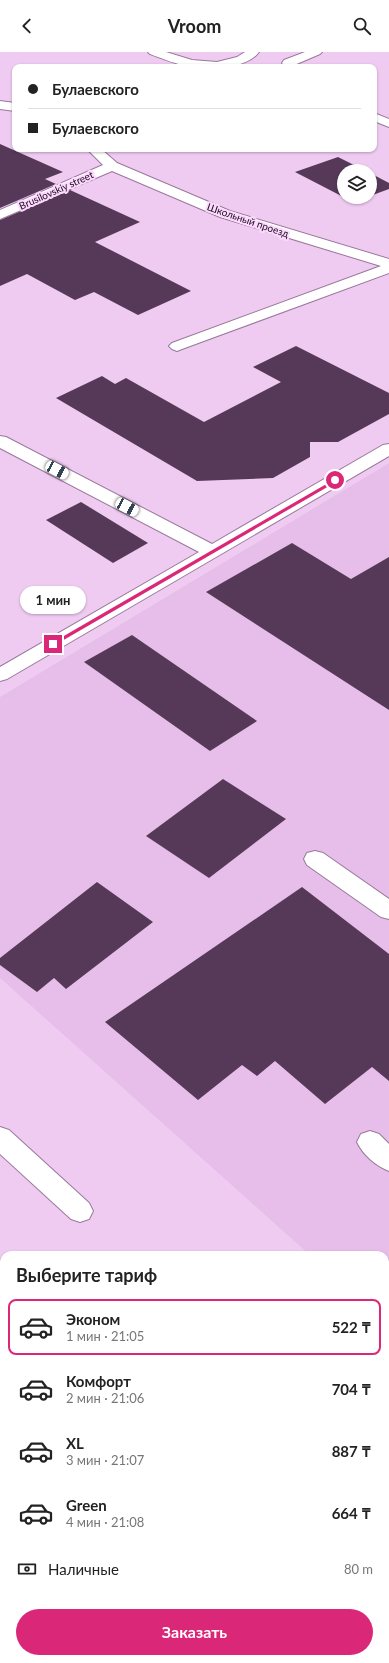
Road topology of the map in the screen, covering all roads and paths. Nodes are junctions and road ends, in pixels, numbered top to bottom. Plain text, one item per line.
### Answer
1 (154, 52) edge
2 (253, 52) edge
3 (316, 52) edge
4 (288, 63) dead end
5 (194, 64) edge
6 (229, 64) edge
7 (0, 105) edge
8 (12, 107) edge
9 (389, 108) edge
10 (377, 114) edge
11 (377, 117) edge
12 (389, 123) edge
13 (96, 152) edge
14 (112, 166) junction
15 (0, 215) edge
16 (389, 264) edge
17 (389, 268) edge
18 (177, 346) dead end
19 (0, 441) edge
20 (389, 449) edge
21 (212, 551) junction
22 (0, 675) edge
23 (315, 859) dead end
24 (389, 911) edge
25 (0, 1138) edge
26 (370, 1142) dead end
27 (389, 1160) edge
28 (80, 1211) dead end

1 - 5 street
2 - 6 street
3 - 4 street
7 - 8 street
9 - 10 street
11 - 12 street
13 - 14 street, Школьный проезд
14 - 15 street, Brusilovskiy street
14 - 16 street, Школьный проезд
17 - 18 street
19 - 21 street
20 - 21 street
21 - 22 street
23 - 24 street
25 - 28 street
26 - 27 street

